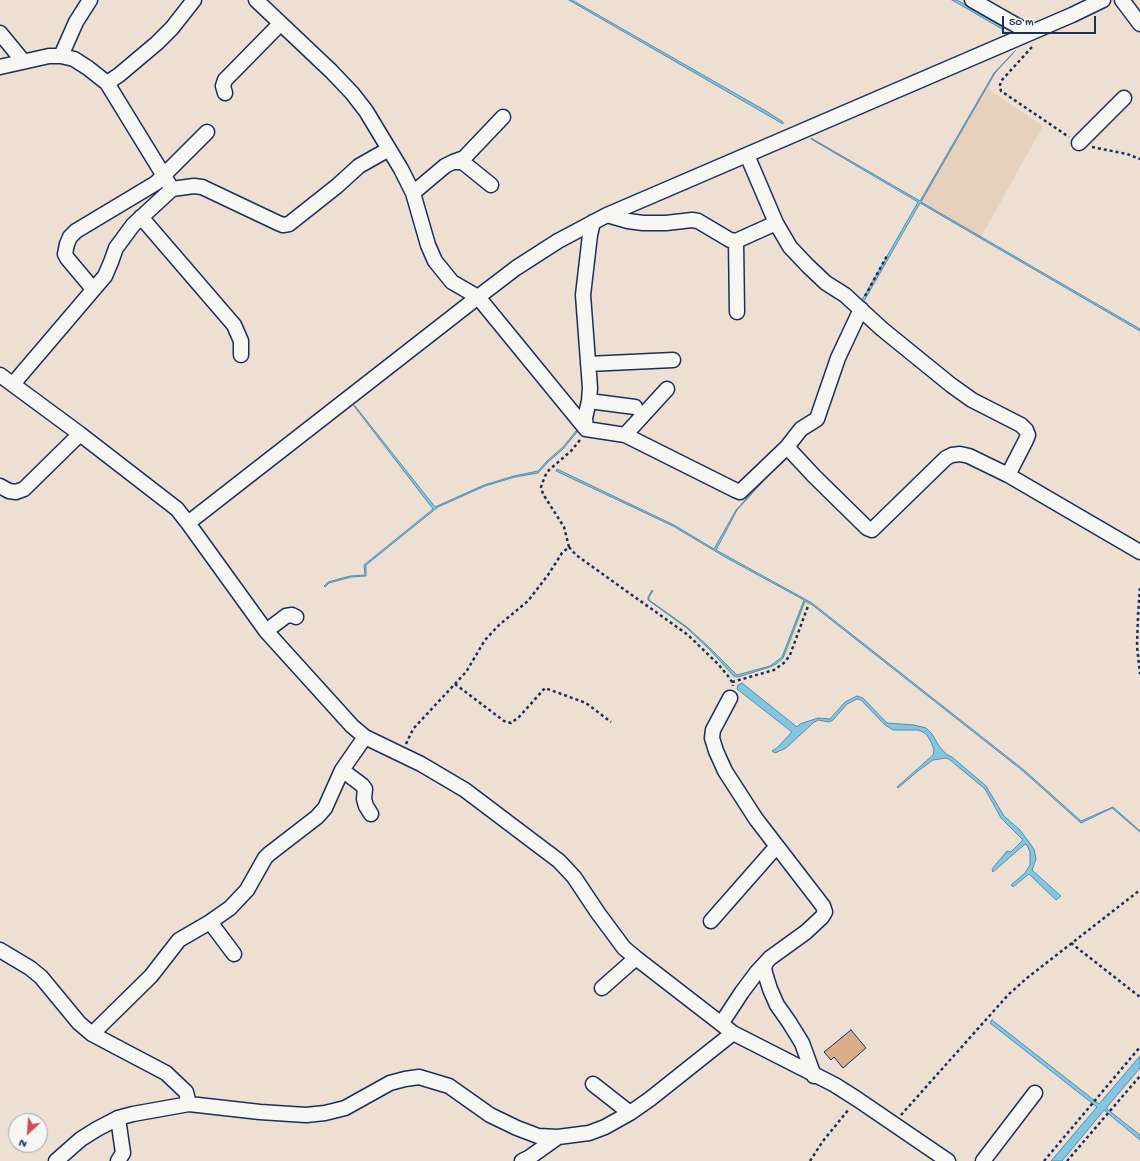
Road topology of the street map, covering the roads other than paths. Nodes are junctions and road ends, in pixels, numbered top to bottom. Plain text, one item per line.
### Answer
1 (90, 0) edge
2 (194, 0) edge
3 (256, 0) edge
4 (972, 0) edge
5 (1103, 0) edge
6 (1122, 0) edge
7 (280, 24) junction
8 (1140, 24) edge
9 (0, 33) edge
10 (1031, 40) junction
11 (61, 56) junction
12 (23, 62) junction
13 (0, 67) edge
14 (107, 83) junction
15 (226, 93) dead end
16 (1124, 98) dead end
17 (503, 117) dead end
18 (207, 132) dead end
19 (1078, 143) road end
20 (389, 149) junction
21 (747, 155) junction
22 (453, 162) junction
23 (163, 175) junction
24 (491, 185) dead end
25 (172, 189) junction
26 (413, 193) junction
27 (607, 215) junction
28 (141, 216) junction
29 (593, 222) junction
30 (776, 223) junction
31 (736, 241) junction
32 (93, 289) junction
33 (478, 297) junction
34 (862, 304) junction
35 (737, 312) dead end
36 (241, 355) dead end
37 (673, 360) dead end
38 (588, 364) junction
39 (0, 374) edge
40 (13, 384) junction
41 (667, 389) dead end
42 (590, 401) junction
43 (635, 407) dead end
44 (586, 429) junction
45 (80, 434) junction
46 (625, 434) junction
47 (787, 447) junction
48 (1008, 475) junction
49 (0, 486) edge
50 (188, 523) junction
51 (1140, 552) edge
52 (296, 618) dead end
53 (266, 631) junction
54 (730, 698) road end
55 (365, 737) junction
56 (342, 770) junction
57 (371, 814) dead end
58 (776, 847) junction
59 (711, 921) dead end
60 (210, 922) junction
61 (0, 950) edge
62 (234, 954) dead end
63 (636, 958) junction
64 (766, 963) junction
65 (602, 988) dead end
66 (721, 1024) junction
67 (733, 1033) junction
68 (92, 1034) junction
69 (814, 1076) junction
70 (594, 1084) dead end
71 (1035, 1093) dead end
72 (189, 1104) junction
73 (630, 1113) junction
74 (118, 1118) junction
75 (558, 1137) junction
76 (939, 1159) edge
77 (56, 1161) edge
78 (118, 1161) edge
79 (522, 1161) edge
80 (983, 1161) edge

1 - 11 street
2 - 14 street
3 - 7 street
4 - 10 street
5 - 10 street
6 - 8 street
7 - 15 street
7 - 20 street
9 - 12 street
10 - 21 street
11 - 12 street
11 - 14 street
12 - 13 street
14 - 23 street
16 - 19 street
17 - 22 street
18 - 23 street
20 - 25 street
20 - 26 street
21 - 27 street
21 - 30 street
22 - 24 street
22 - 26 street
23 - 25 street
23 - 32 street
25 - 28 street
26 - 33 street
27 - 29 street
27 - 31 street
28 - 32 street
28 - 36 street
29 - 33 street
29 - 38 street
30 - 31 street
30 - 34 street
31 - 35 street
32 - 40 street
33 - 44 street
33 - 50 street
34 - 47 street
34 - 48 street
37 - 38 street
38 - 42 street
39 - 40 street
40 - 45 street
41 - 46 street
42 - 43 street
42 - 44 street
44 - 46 street
45 - 49 street
45 - 50 street
46 - 47 street
47 - 48 street
48 - 51 street
50 - 53 street
52 - 53 street
53 - 55 street
54 - 58 street
55 - 56 street
55 - 63 street
56 - 57 street
56 - 60 street
58 - 59 street
58 - 64 street
60 - 62 street
60 - 68 street
61 - 68 street
63 - 65 street
63 - 66 street
64 - 66 street
64 - 69 street
66 - 67 street
67 - 69 street
67 - 73 street
68 - 72 street
69 - 76 street
70 - 73 street
71 - 80 street
72 - 74 street
72 - 75 street
73 - 75 street
74 - 77 street
74 - 78 street
75 - 79 street

